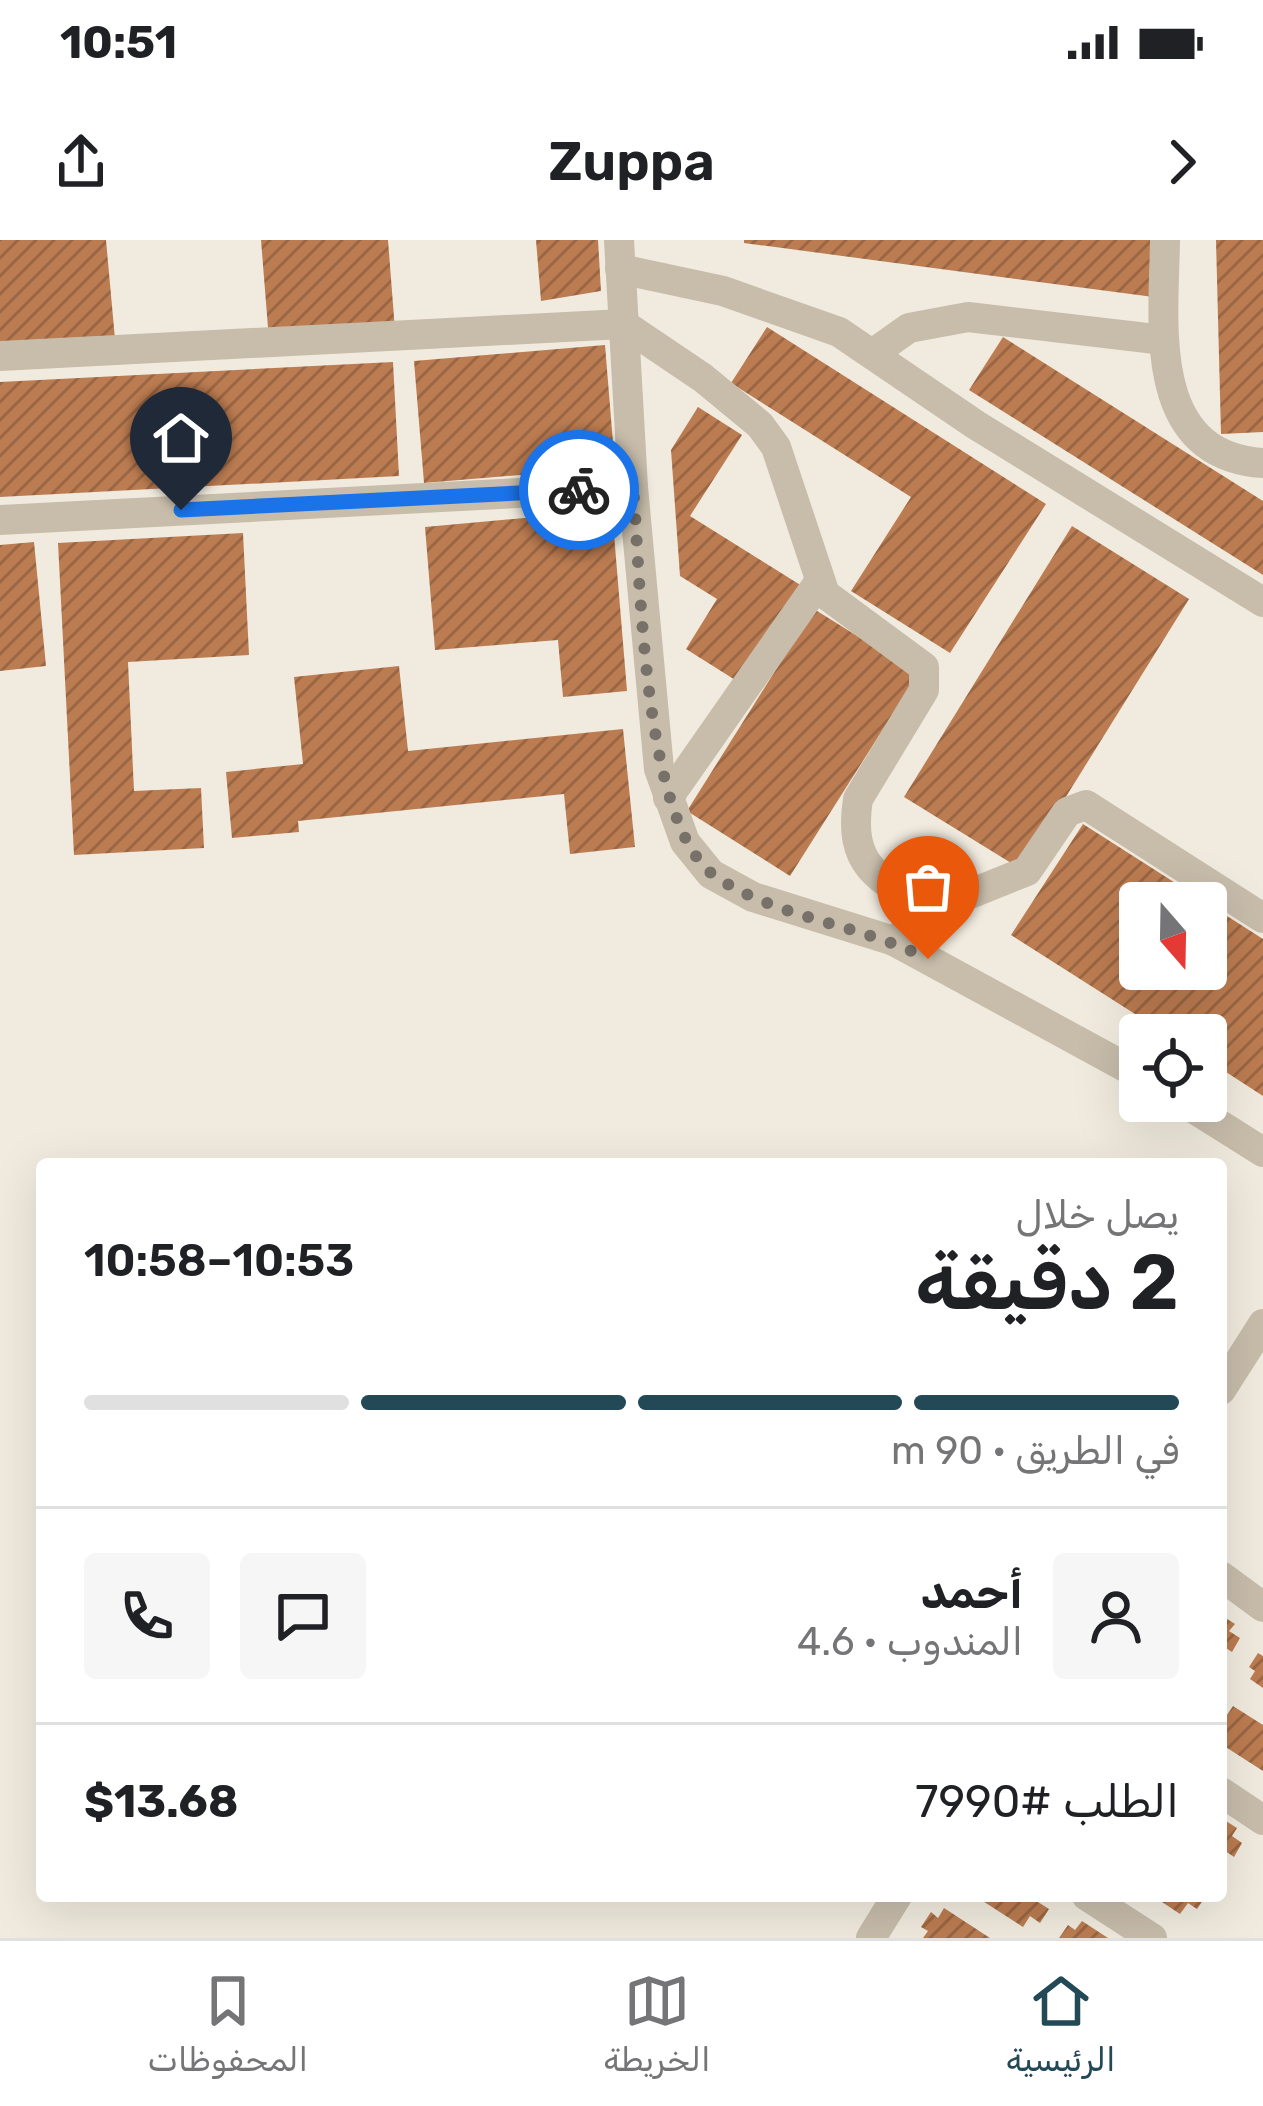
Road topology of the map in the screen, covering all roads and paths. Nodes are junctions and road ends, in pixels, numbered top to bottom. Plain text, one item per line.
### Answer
1 (1165, 240) edge
2 (620, 255) edge
3 (623, 324) junction
4 (1164, 340) junction
5 (875, 352) junction
6 (0, 356) edge
7 (1263, 463) edge
8 (633, 487) junction
9 (0, 520) edge
10 (819, 582) junction
11 (1263, 602) edge
12 (668, 798) junction
13 (935, 908) junction
14 (1263, 918) edge
15 (894, 941) junction
16 (1119, 1064) edge
17 (1215, 1122) edge
18 (1263, 1152) edge
19 (1263, 1324) edge
20 (1227, 1381) edge
21 (1227, 1580) edge
22 (1263, 1607) edge
23 (1227, 1796) edge
24 (1263, 1820) edge
25 (893, 1902) edge
26 (1096, 1902) edge
27 (871, 1938) edge
28 (1152, 1938) edge

1 - 4 street
2 - 3 street
2 - 5 street
3 - 6 street
3 - 8 street
3 - 10 street
4 - 5 street
4 - 7 street
5 - 11 street
8 - 9 street
8 - 12 street
10 - 12 street
10 - 13 street
12 - 15 street
13 - 14 street
13 - 15 street
15 - 16 street
17 - 18 street
19 - 20 street
21 - 22 street
23 - 24 street
25 - 27 street
26 - 28 street

